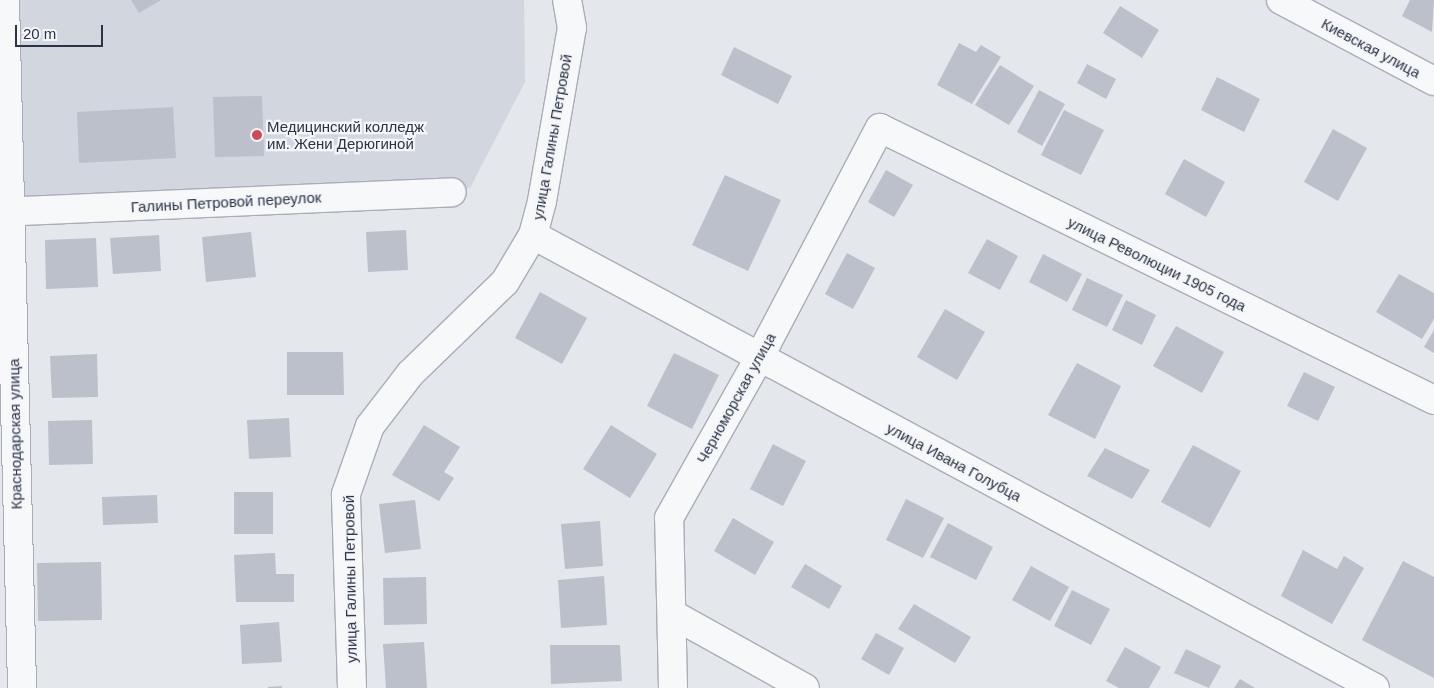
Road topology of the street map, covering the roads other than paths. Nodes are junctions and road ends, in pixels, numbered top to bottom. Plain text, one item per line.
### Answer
1 (4, 0) edge
2 (567, 0) edge
3 (1281, 0) edge
4 (1434, 81) edge
5 (880, 128) joint
6 (452, 192) dead end
7 (5, 212) edge
8 (533, 236) junction
9 (759, 358) junction
10 (1434, 400) edge
11 (672, 614) junction
12 (22, 688) edge
13 (352, 688) edge
14 (673, 688) edge
15 (805, 688) edge
16 (1375, 688) edge

1 - 7 street, Краснодарская улица
2 - 8 street, улица Галины Петровой
3 - 4 street, Киевская улица
5 - 9 street, Черноморская улица
5 - 10 street, улица Революции 1905 года
6 - 7 street, Галины Петровой переулок
7 - 12 street, Краснодарская улица
8 - 9 street, улица Ивана Голубца
8 - 13 street, улица Галины Петровой
9 - 11 street, Черноморская улица
9 - 16 street, улица Ивана Голубца
11 - 14 street, Черноморская улица
11 - 15 street

